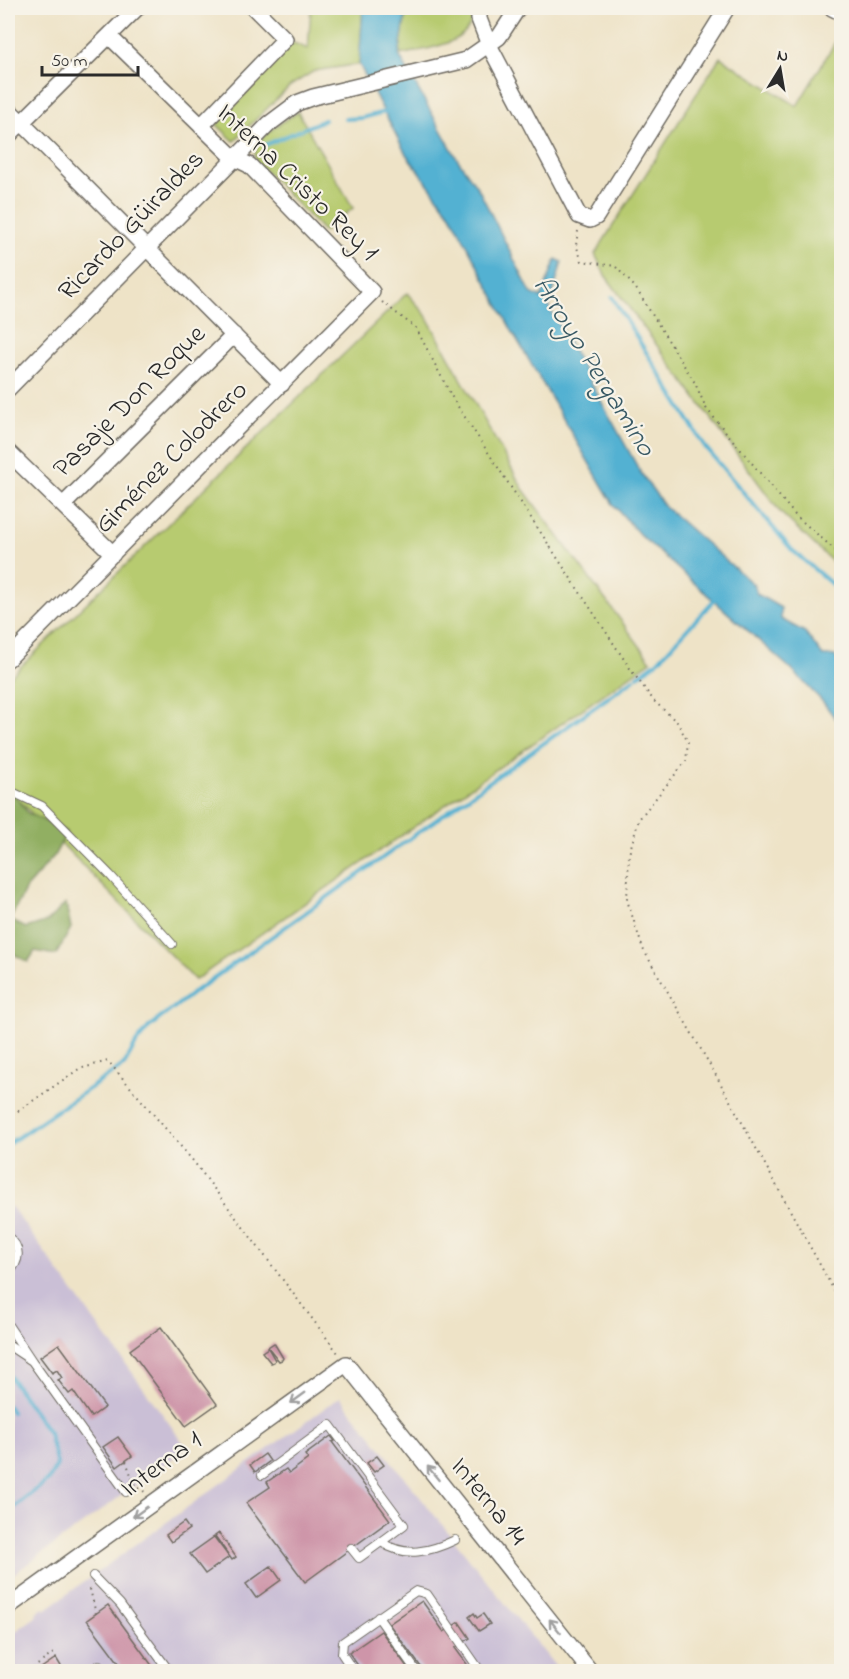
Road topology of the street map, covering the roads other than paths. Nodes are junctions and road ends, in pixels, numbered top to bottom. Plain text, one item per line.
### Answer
1 (137, 8) edge
2 (254, 8) edge
3 (479, 8) edge
4 (518, 8) edge
5 (727, 8) edge
6 (832, 8) edge
7 (842, 13) edge
8 (109, 36) junction
9 (489, 45) junction
10 (8, 109) edge
11 (21, 122) junction
12 (201, 126) junction
13 (8, 136) edge
14 (234, 158) junction
15 (146, 248) junction
16 (372, 292) joint
17 (234, 335) junction
18 (282, 384) junction
19 (8, 389) edge
20 (8, 452) edge
21 (63, 505) junction
22 (113, 554) junction
23 (8, 659) edge
24 (8, 790) edge
25 (172, 944) dead end
26 (8, 1237) edge
27 (8, 1273) edge
28 (8, 1325) edge
29 (8, 1345) edge
30 (32, 1361) junction
31 (346, 1364) joint
32 (262, 1475) dead end
33 (126, 1492) dead end
34 (455, 1540) dead end
35 (381, 1542) junction
36 (351, 1548) dead end
37 (91, 1579) road end
38 (8, 1607) edge
39 (378, 1617) junction
40 (170, 1671) edge
41 (354, 1671) edge
42 (417, 1671) edge
43 (481, 1671) edge
44 (591, 1671) edge

1 - 8 street
2 - 12 street
3 - 9 street
4 - 9 street
5 - 9 street
6 - 7 street
8 - 11 street
8 - 12 street, Interna Cristo Rey 1
9 - 14 street, Ricardo Güiraldes
10 - 11 street
11 - 13 street
11 - 15 street
12 - 14 street, Interna Cristo Rey 1
14 - 15 street, Ricardo Güiraldes
14 - 16 street, Interna Cristo Rey 1
15 - 17 street
15 - 19 street, Ricardo Güiraldes
16 - 18 street, Giménez Colodrero
17 - 18 street
17 - 21 street, Pasaje Don Roque
18 - 22 street, Giménez Colodrero
20 - 21 street
21 - 22 street
22 - 23 street, Giménez Colodrero
24 - 25 lane
26 - 27 lane
28 - 30 lane
29 - 30 lane
30 - 33 lane
31 -> 38 street, Interna 1
44 -> 31 street, Interna 14
32 - 35 lane
34 - 35 lane
35 - 36 lane
37 - 40 lane
39 - 41 lane
39 - 42 lane
39 - 43 lane

